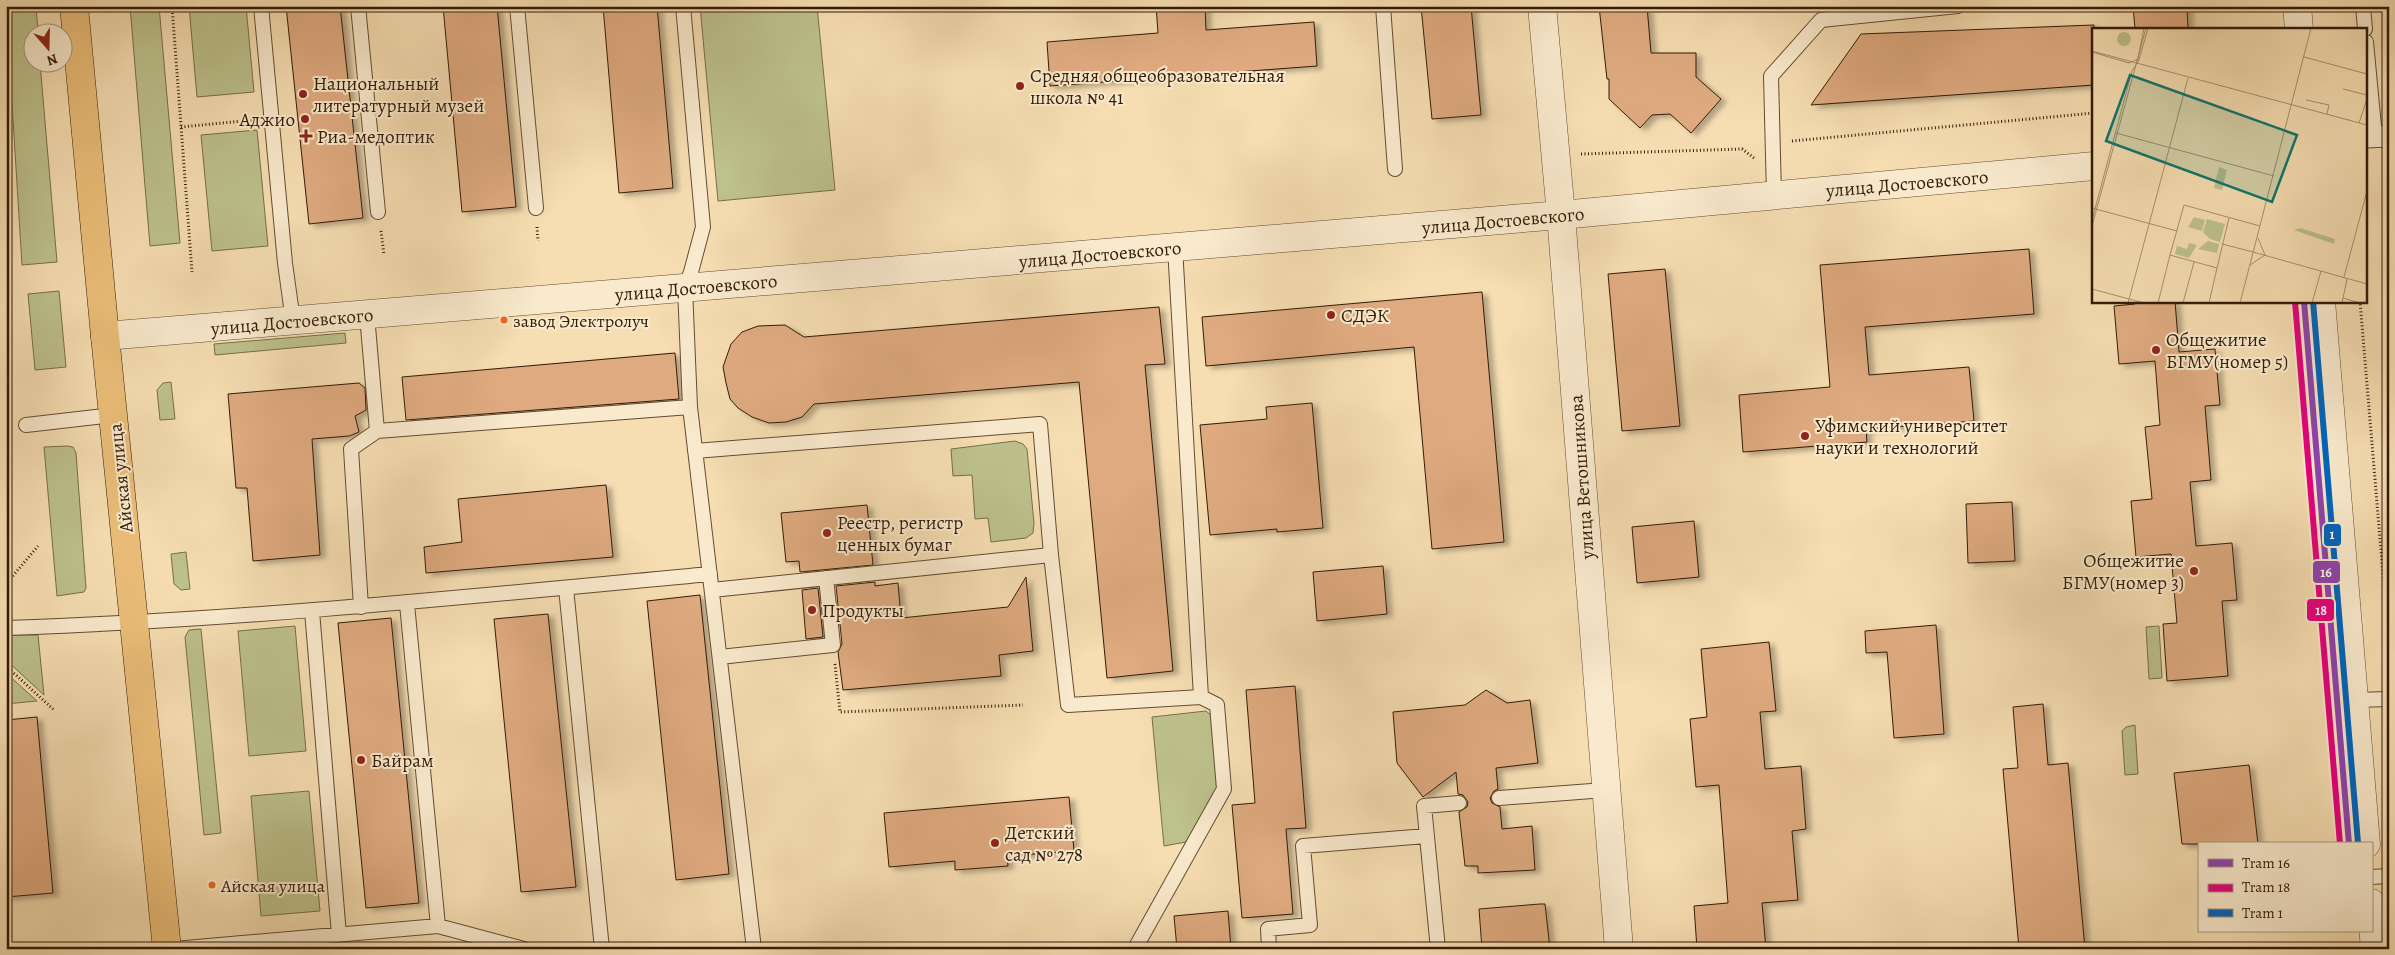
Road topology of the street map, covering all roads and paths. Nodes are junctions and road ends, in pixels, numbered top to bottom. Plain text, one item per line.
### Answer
1 (74, 6) edge
2 (172, 6) edge
3 (261, 6) edge
4 (358, 6) edge
5 (517, 6) edge
6 (683, 6) edge
7 (1383, 6) edge
8 (1542, 6) edge
9 (1958, 6) edge
10 (2297, 6) edge
11 (2364, 6) edge
12 (2298, 28) edge
13 (2365, 28) edge
14 (2368, 59) edge
15 (2092, 113) edge
16 (271, 119) junction
17 (181, 126) junction
18 (2377, 136) edge
19 (1578, 154) dead end
20 (1773, 159) junction
21 (2092, 166) edge
22 (1395, 169) dead end
23 (1774, 196) junction
24 (536, 208) dead end
25 (378, 212) joint
26 (1561, 215) junction
27 (1175, 247) junction
28 (384, 255) dead end
29 (192, 272) dead end
30 (685, 288) junction
31 (2321, 302) edge
32 (2360, 302) edge
33 (367, 315) junction
34 (293, 321) junction
35 (105, 336) junction
36 (690, 407) junction
37 (113, 415) junction
38 (26, 425) dead end
39 (377, 431) junction
40 (695, 451) junction
41 (38, 546) dead end
42 (1051, 555) junction
43 (710, 574) junction
44 (826, 578) junction
45 (6, 584) edge
46 (566, 588) junction
47 (712, 590) junction
48 (407, 604) junction
49 (361, 608) junction
50 (312, 611) junction
51 (134, 622) junction
52 (6, 628) edge
53 (833, 645) junction
54 (2389, 646) edge
55 (720, 657) junction
56 (6, 666) edge
57 (1202, 697) junction
58 (2389, 698) edge
59 (2355, 700) junction
60 (1023, 705) dead end
61 (54, 710) dead end
62 (1605, 790) junction
63 (1499, 798) dead end
64 (1458, 803) dead end
65 (1426, 836) junction
66 (2366, 842) edge
67 (2389, 876) edge
68 (2372, 877) edge
69 (2372, 914) edge
70 (438, 926) junction
71 (339, 934) junction
72 (167, 949) edge
73 (174, 949) edge
74 (524, 949) edge
75 (602, 949) edge
76 (754, 949) edge
77 (1137, 949) edge
78 (1269, 949) edge
79 (1438, 949) edge
80 (1618, 949) edge
81 (2375, 949) edge

1 - 35 main road, Айская улица
2 - 17 path
3 - 16 lane
4 - 25 lane
5 - 24 lane
6 - 30 lane
7 - 22 lane
8 - 26 street, улица Ветошникова
9 - 20 lane
10 - 12 street
11 - 13 lane
14 - 18 lane
15 - 20 path
16 - 17 path
16 - 34 lane
17 - 29 path
19 - 20 path
20 - 23 lane
21 - 23 street, улица Достоевского
23 - 26 street, улица Достоевского
25 - 28 path
26 - 27 street, улица Достоевского
26 - 62 street, улица Ветошникова
27 - 30 street, улица Достоевского
27 - 57 lane
30 - 33 street, улица Достоевского
30 - 36 lane
31 - 59 street
32 - 54 path
33 - 34 street, улица Достоевского
33 - 39 lane
34 - 35 street, улица Достоевского
35 - 37 main road, Айская улица
36 - 39 lane
36 - 40 lane
37 - 38 lane
37 - 51 main road, Айская улица
39 - 49 lane
40 - 42 lane
40 - 43 lane
41 - 45 path
42 - 44 lane
42 - 57 lane
43 - 46 lane
43 - 47 lane
44 - 47 lane
44 - 53 lane
46 - 48 lane
46 - 75 lane
47 - 55 lane
48 - 49 lane
48 - 70 lane
49 - 50 lane
50 - 51 lane
50 - 71 lane
51 - 52 lane
51 - 72 main road, Айская улица
53 - 55 lane
53 - 60 path
55 - 76 lane
56 - 61 path
57 - 77 lane
58 - 59 lane
59 - 66 street
62 - 63 lane
62 - 80 street, улица Ветошникова
64 - 65 lane
65 - 78 lane
65 - 79 lane
67 - 68 lane
69 - 81 street
70 - 71 lane
70 - 74 lane
71 - 73 lane

